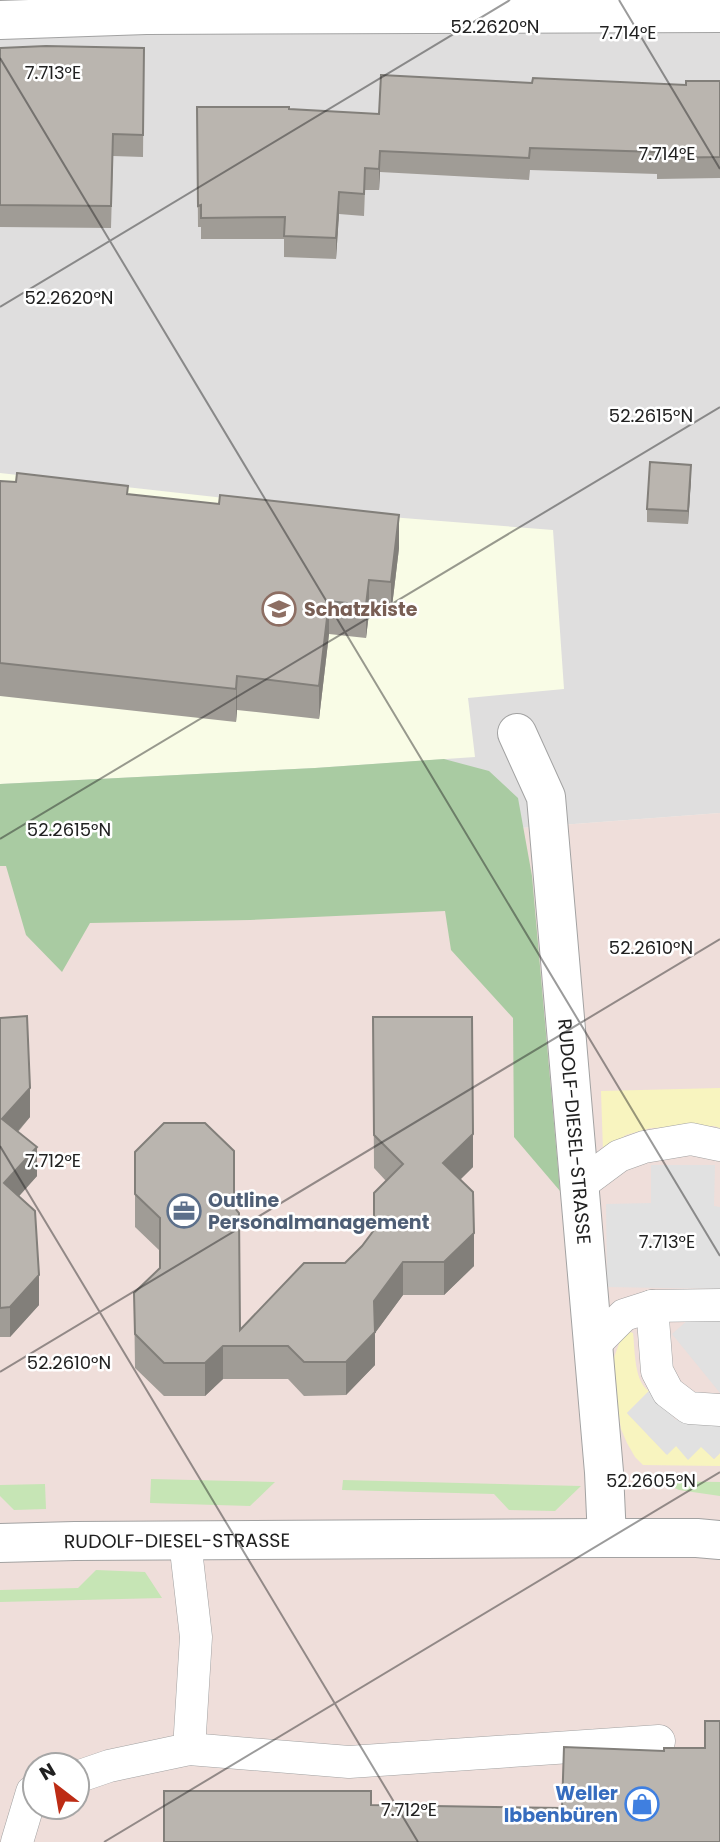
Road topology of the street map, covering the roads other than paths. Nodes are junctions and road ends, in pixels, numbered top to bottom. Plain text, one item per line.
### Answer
1 (720, 13) edge
2 (0, 20) edge
3 (517, 733) dead end
4 (720, 1145) edge
5 (580, 1185) junction
6 (652, 1306) junction
7 (720, 1306) edge
8 (594, 1345) junction
9 (720, 1410) edge
10 (607, 1538) junction
11 (720, 1540) edge
12 (185, 1541) junction
13 (0, 1543) edge
14 (659, 1741) dead end
15 (189, 1749) junction
16 (91, 1772) edge
17 (23, 1821) edge
18 (17, 1842) edge

1 - 2 street
3 - 5 street, RUDOLF-DIESEL-STRASSE
4 - 5 lane
5 - 8 street, RUDOLF-DIESEL-STRASSE
6 - 7 lane
6 - 8 lane
6 - 9 lane
8 - 10 street, RUDOLF-DIESEL-STRASSE
10 - 11 street, RUDOLF-DIESEL-STRASSE
10 - 12 street, RUDOLF-DIESEL-STRASSE
12 - 13 street, RUDOLF-DIESEL-STRASSE
12 - 15 lane
14 - 15 lane
15 - 16 lane
17 - 18 lane

